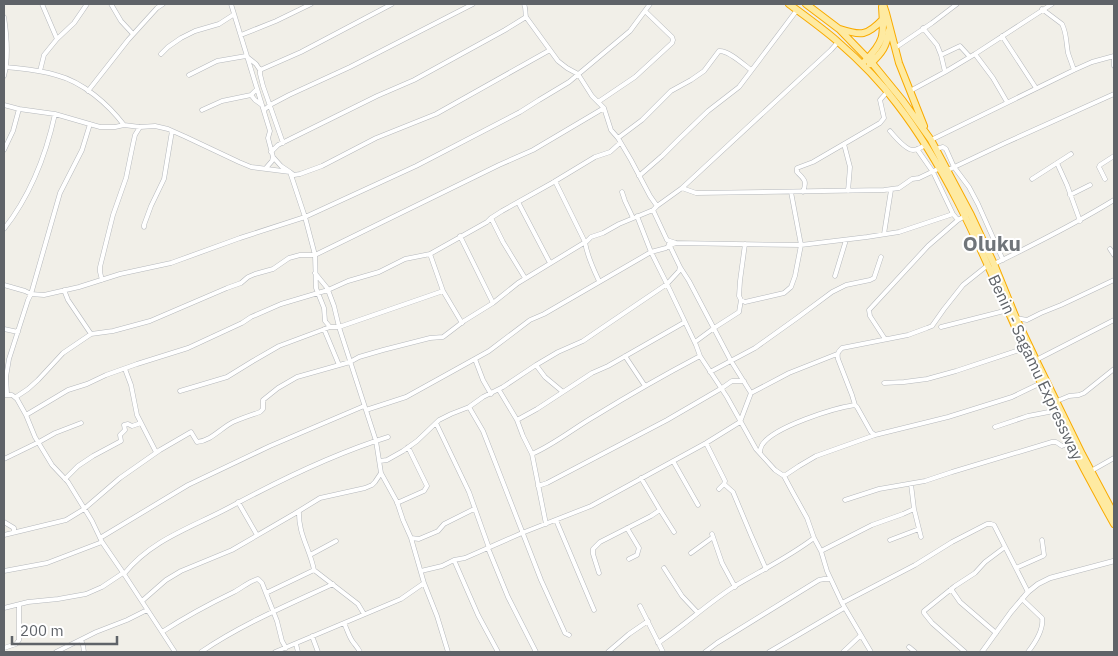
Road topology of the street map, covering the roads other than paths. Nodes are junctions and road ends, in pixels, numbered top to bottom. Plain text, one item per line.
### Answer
1 (42, 4) edge
2 (87, 4) edge
3 (110, 4) edge
4 (163, 4) edge
5 (231, 4) edge
6 (311, 4) edge
7 (392, 4) edge
8 (473, 4) edge
9 (650, 4) edge
10 (790, 4) edge
11 (806, 4) edge
12 (882, 4) edge
13 (957, 4) edge
14 (1052, 4) edge
15 (526, 5) edge
16 (797, 10) junction
17 (1042, 10) junction
18 (645, 11) junction
19 (233, 15) junction
20 (4, 17) edge
21 (526, 17) junction
22 (883, 19) junction
23 (889, 26) junction
24 (923, 28) junction
25 (839, 29) junction
26 (133, 34) junction
27 (241, 35) junction
28 (1002, 36) junction
29 (57, 39) junction
30 (838, 42) junction
31 (895, 48) junction
32 (550, 50) junction
33 (161, 54) dead end
34 (941, 55) junction
35 (246, 56) junction
36 (972, 56) junction
37 (1114, 56) edge
38 (870, 61) junction
39 (864, 66) junction
40 (1114, 66) edge
41 (6, 67) junction
42 (260, 70) junction
43 (751, 70) junction
44 (1074, 70) junction
45 (40, 71) junction
46 (945, 72) junction
47 (578, 74) junction
48 (188, 75) dead end
49 (4, 76) edge
50 (1036, 88) junction
51 (257, 89) junction
52 (88, 91) junction
53 (910, 91) junction
54 (887, 92) junction
55 (1114, 94) edge
56 (251, 95) junction
57 (598, 102) junction
58 (1007, 102) junction
59 (270, 104) junction
60 (4, 106) edge
61 (263, 108) junction
62 (604, 108) junction
63 (19, 110) junction
64 (202, 110) dead end
65 (55, 114) junction
66 (90, 124) junction
67 (124, 125) junction
68 (140, 127) junction
69 (172, 131) junction
70 (890, 131) dead end
71 (929, 137) junction
72 (618, 138) junction
73 (283, 143) junction
74 (620, 143) junction
75 (844, 144) junction
76 (925, 145) junction
77 (917, 149) junction
78 (4, 150) edge
79 (271, 152) junction
80 (1071, 154) dead end
81 (1114, 156) edge
82 (273, 157) junction
83 (1057, 163) junction
84 (266, 168) junction
85 (940, 168) junction
86 (951, 169) junction
87 (290, 172) junction
88 (933, 172) junction
89 (639, 176) junction
90 (1032, 179) dead end
91 (1105, 180) dead end
92 (555, 181) junction
93 (1090, 185) dead end
94 (682, 188) junction
95 (891, 190) junction
96 (848, 191) junction
97 (622, 192) dead end
98 (791, 192) junction
99 (803, 192) junction
100 (1070, 195) junction
101 (1114, 200) edge
102 (518, 202) junction
103 (657, 206) junction
104 (653, 210) junction
105 (953, 214) junction
106 (305, 217) junction
107 (635, 217) junction
108 (491, 218) junction
109 (961, 218) junction
110 (1080, 221) junction
111 (144, 227) dead end
112 (4, 229) edge
113 (884, 234) junction
114 (460, 236) junction
115 (667, 240) junction
116 (846, 240) junction
117 (584, 242) junction
118 (676, 243) junction
119 (745, 244) junction
120 (670, 245) junction
121 (801, 245) junction
122 (1110, 249) dead end
123 (650, 252) junction
124 (430, 254) junction
125 (315, 255) junction
126 (1114, 255) edge
127 (881, 257) dead end
128 (1003, 260) junction
129 (550, 264) junction
130 (991, 265) junction
131 (680, 267) junction
132 (316, 273) junction
133 (835, 276) dead end
134 (320, 278) junction
135 (526, 278) junction
136 (102, 280) junction
137 (1114, 280) edge
138 (599, 281) junction
139 (667, 284) junction
140 (4, 285) edge
141 (316, 288) junction
142 (64, 290) junction
143 (328, 290) junction
144 (443, 291) junction
145 (318, 293) junction
146 (31, 294) junction
147 (741, 300) junction
148 (493, 303) junction
149 (1008, 310) junction
150 (1016, 318) junction
151 (1027, 320) junction
152 (1114, 320) edge
153 (685, 322) junction
154 (462, 323) junction
155 (330, 327) junction
156 (339, 327) junction
157 (941, 327) dead end
158 (714, 328) junction
159 (4, 329) edge
160 (324, 329) junction
161 (1022, 331) junction
162 (18, 332) junction
163 (91, 334) junction
164 (886, 339) junction
165 (695, 342) junction
166 (1027, 348) junction
167 (837, 354) junction
168 (625, 356) junction
169 (700, 356) junction
170 (475, 359) junction
171 (1036, 360) junction
172 (731, 361) junction
173 (350, 362) junction
174 (339, 365) junction
175 (536, 365) junction
176 (6, 366) edge
177 (125, 369) junction
178 (1114, 369) edge
179 (710, 372) junction
180 (744, 381) junction
181 (884, 383) dead end
182 (1041, 383) junction
183 (645, 386) junction
184 (722, 388) junction
185 (499, 390) junction
186 (180, 391) dead end
187 (563, 392) junction
188 (751, 393) junction
189 (491, 394) junction
190 (5, 395) edge
191 (16, 397) junction
192 (1056, 401) junction
193 (855, 405) junction
194 (469, 407) junction
195 (365, 408) junction
196 (1054, 411) junction
197 (26, 415) junction
198 (517, 420) junction
199 (740, 422) junction
200 (81, 423) dead end
201 (141, 423) junction
202 (436, 423) junction
203 (995, 427) dead end
204 (875, 435) junction
205 (388, 437) dead end
206 (376, 441) junction
207 (39, 442) junction
208 (706, 443) junction
209 (1070, 443) junction
210 (408, 447) junction
211 (156, 452) junction
212 (760, 452) junction
213 (532, 454) junction
214 (1079, 455) junction
215 (1114, 458) edge
216 (4, 459) edge
217 (380, 461) junction
218 (673, 461) junction
219 (1091, 471) junction
220 (381, 473) junction
221 (784, 476) junction
222 (65, 478) junction
223 (641, 478) junction
224 (724, 484) junction
225 (911, 484) junction
226 (538, 486) junction
227 (719, 489) dead end
228 (845, 500) dead end
229 (238, 502) junction
230 (397, 503) junction
231 (698, 505) dead end
232 (474, 508) junction
233 (84, 509) junction
234 (914, 509) junction
235 (660, 510) junction
236 (299, 511) junction
237 (1114, 514) edge
238 (556, 520) junction
239 (4, 522) edge
240 (546, 524) junction
241 (1114, 524) edge
242 (627, 528) junction
243 (919, 529) junction
244 (14, 532) junction
245 (674, 532) dead end
246 (522, 533) junction
247 (4, 535) edge
248 (257, 536) junction
249 (921, 537) dead end
250 (411, 538) junction
251 (814, 538) junction
252 (101, 540) junction
253 (890, 540) dead end
254 (1042, 540) dead end
255 (336, 541) dead end
256 (1005, 547) junction
257 (488, 548) junction
258 (820, 551) junction
259 (692, 553) dead end
260 (310, 556) junction
261 (629, 559) dead end
262 (454, 560) junction
263 (1114, 561) edge
264 (664, 568) dead end
265 (1016, 568) junction
266 (766, 569) junction
267 (314, 570) junction
268 (4, 571) edge
269 (421, 571) junction
270 (124, 573) junction
271 (599, 573) dead end
272 (830, 579) junction
273 (424, 583) junction
274 (333, 584) junction
275 (735, 586) junction
276 (950, 589) junction
277 (1028, 592) junction
278 (266, 593) junction
279 (1022, 599) junction
280 (142, 601) junction
281 (842, 603) junction
282 (19, 605) junction
283 (640, 606) dead end
284 (4, 608) edge
285 (844, 608) junction
286 (147, 610) junction
287 (594, 610) dead end
288 (273, 613) junction
289 (698, 613) junction
290 (364, 614) junction
291 (648, 621) junction
292 (344, 623) junction
293 (162, 632) junction
294 (996, 633) junction
295 (569, 635) dead end
296 (312, 636) junction
297 (860, 636) junction
298 (81, 640) junction
299 (658, 643) junction
300 (296, 644) junction
301 (909, 647) dead end
302 (4, 648) edge
303 (286, 648) junction
304 (56, 652) edge
305 (84, 652) edge
306 (175, 652) edge
307 (201, 652) edge
308 (275, 652) edge
309 (298, 652) edge
310 (318, 652) edge
311 (360, 652) edge
312 (448, 652) edge
313 (498, 652) edge
314 (536, 652) edge
315 (608, 652) edge
316 (663, 652) edge
317 (706, 652) edge
318 (769, 652) edge
319 (843, 652) edge
320 (871, 652) edge
321 (915, 652) edge
322 (965, 652) edge
323 (982, 652) edge
324 (1028, 652) edge

1 - 29 street
2 - 29 street
3 - 26 street
4 - 26 street
5 - 19 street
6 - 27 street
7 - 42 street
8 - 59 street
9 - 18 street
10 - 16 highway, Benin - Sagamu Expressway
11 - 25 highway
12 - 22 highway
12 - 23 highway
13 - 24 street
14 - 17 street
15 - 21 street
16 - 30 highway, Benin - Sagamu Expressway
16 - 43 street
17 - 28 street
17 - 44 street
18 - 47 street
18 - 57 street
19 - 27 street
19 - 33 street
20 - 41 street
21 - 32 street
21 - 73 street
22 - 25 highway
22 - 38 highway
23 - 31 highway
23 - 38 highway
24 - 31 street
24 - 34 street
25 - 38 highway
26 - 52 street
27 - 35 street
28 - 36 street
28 - 50 street
29 - 45 street
30 - 39 highway, Benin - Sagamu Expressway
30 - 94 street
31 - 53 highway
32 - 47 street
32 - 87 street
34 - 36 street
34 - 46 street
35 - 42 street
35 - 48 street
35 - 51 street
36 - 46 street
36 - 58 street
37 - 40 street
37 - 44 street
38 - 39 highway
38 - 71 highway
39 - 54 highway, Benin - Sagamu Expressway
41 - 45 street
41 - 49 street
42 - 59 street
43 - 72 street
43 - 89 street
44 - 50 street
45 - 52 street
46 - 53 street
47 - 57 street
47 - 106 street
50 - 58 street
51 - 56 street
51 - 61 street
52 - 67 street
53 - 71 highway
54 - 75 street
54 - 76 highway, Benin - Sagamu Expressway
55 - 86 street
56 - 61 street
56 - 64 street
57 - 62 street
58 - 71 street
59 - 61 street
59 - 73 street
60 - 63 street
61 - 79 street
62 - 72 street
62 - 125 street
63 - 65 street
63 - 78 street
65 - 66 street
65 - 112 street
66 - 67 street
66 - 146 street
67 - 68 street
68 - 69 street
68 - 136 street
69 - 84 street
69 - 111 street
70 - 77 street
71 - 86 highway
72 - 74 street
73 - 79 street
74 - 89 street
74 - 92 street
75 - 96 street
75 - 99 street
76 - 77 street
76 - 85 highway, Benin - Sagamu Expressway
77 - 88 street
79 - 82 street
80 - 83 street
81 - 91 street
82 - 84 street
82 - 87 street
83 - 90 street
83 - 100 street
84 - 87 street
85 - 88 street
85 - 109 highway, Benin - Sagamu Expressway
86 - 128 street
86 - 130 highway
87 - 106 street
88 - 95 street
88 - 105 street
89 - 103 street
92 - 102 street
92 - 117 street
93 - 100 street
94 - 98 street
94 - 103 street
95 - 96 street
95 - 113 street
96 - 99 street
97 - 107 street
98 - 99 street
98 - 121 street
100 - 110 street
101 - 110 street
102 - 108 street
102 - 129 street
103 - 104 street
104 - 107 street
104 - 115 street
105 - 109 street
105 - 113 street
106 - 125 street
106 - 136 street
107 - 117 street
107 - 123 street
108 - 114 street
108 - 135 street
109 - 130 highway, Benin - Sagamu Expressway
109 - 164 street
110 - 128 street
113 - 116 street
114 - 124 street
114 - 148 street
115 - 118 street
115 - 120 street
116 - 121 street
116 - 133 street
117 - 129 street
117 - 138 street
118 - 119 street
118 - 120 street
119 - 121 street
119 - 147 street
120 - 123 street
120 - 131 street
121 - 147 street
122 - 126 street
123 - 138 street
123 - 139 street
124 - 143 street
124 - 144 street
125 - 132 street
125 - 163 street
127 - 172 street
128 - 130 street
129 - 135 street
130 - 149 highway, Benin - Sagamu Expressway
130 - 150 highway
130 - 164 street
131 - 139 street
131 - 158 street
132 - 134 street
132 - 141 street
134 - 141 street
134 - 143 street
135 - 148 street
136 - 142 street
137 - 151 street
138 - 170 street
139 - 153 street
139 - 175 street
140 - 146 street
141 - 145 street
142 - 146 street
142 - 163 street
143 - 145 street
143 - 156 street
144 - 154 street
144 - 156 street
145 - 155 street
145 - 177 street
146 - 162 street
147 - 158 street
148 - 154 street
149 - 157 street
149 - 166 highway, Benin - Sagamu Expressway
150 - 151 street
150 - 161 highway
151 - 161 street
152 - 171 street
153 - 165 street
153 - 168 street
154 - 173 street
155 - 156 street
155 - 160 street
156 - 173 street
158 - 165 street
158 - 172 street
159 - 162 street
160 - 174 street
160 - 186 street
161 - 166 highway
162 - 176 street
163 - 191 street
164 - 167 street
165 - 169 street
166 - 171 highway
166 - 181 street
166 - 182 highway, Benin - Sagamu Expressway
167 - 188 street
167 - 193 street
168 - 183 street
168 - 187 street
169 - 179 street
169 - 183 street
170 - 189 street
170 - 195 street
171 - 192 highway
172 - 179 street
172 - 180 street
173 - 174 street
173 - 195 street
174 - 211 street
175 - 185 street
175 - 187 street
176 - 190 street
177 - 197 street
177 - 201 street
178 - 192 street
179 - 184 street
180 - 184 street
180 - 188 street
182 - 196 highway, Benin - Sagamu Expressway
182 - 204 street
183 - 213 street
184 - 199 street
184 - 226 street
185 - 189 street
185 - 198 street
187 - 198 street
188 - 199 street
189 - 194 street
190 - 191 street
191 - 197 street
192 - 214 highway
193 - 204 street
193 - 212 street
194 - 202 street
194 - 246 street
195 - 206 street
195 - 252 street
196 - 203 street
196 - 209 highway, Benin - Sagamu Expressway
197 - 207 street
198 - 213 street
199 - 208 street
199 - 212 street
200 - 207 street
201 - 211 street
201 - 222 street
202 - 210 street
202 - 232 street
204 - 221 street
205 - 206 street
206 - 217 street
206 - 229 street
207 - 216 street
207 - 222 street
208 - 218 street
208 - 224 street
209 - 214 highway, Benin - Sagamu Expressway
209 - 225 street
210 - 217 street
210 - 230 street
211 - 233 street
212 - 221 street
213 - 226 street
214 - 219 highway
214 - 241 highway, Benin - Sagamu Expressway
215 - 219 street
217 - 220 street
218 - 223 street
218 - 231 street
219 - 237 highway
220 - 230 street
220 - 236 street
221 - 251 street
222 - 233 street
223 - 235 street
223 - 238 street
224 - 227 street
224 - 266 street
225 - 228 street
225 - 234 street
226 - 240 street
229 - 248 street
229 - 270 street
230 - 250 street
232 - 250 street
232 - 257 street
233 - 244 street
233 - 252 street
234 - 243 street
234 - 258 street
235 - 242 street
235 - 245 street
236 - 248 street
236 - 260 street
238 - 240 street
238 - 287 street
239 - 244 street
240 - 246 street
242 - 261 street
242 - 271 street
243 - 249 street
243 - 253 street
244 - 247 street
246 - 257 street
246 - 295 street
248 - 280 street
250 - 269 street
251 - 258 street
251 - 266 street
252 - 268 street
252 - 270 street
254 - 265 street
255 - 260 street
256 - 265 street
256 - 276 street
256 - 281 street
257 - 262 street
257 - 314 street
258 - 272 street
259 - 275 street
260 - 267 street
262 - 269 street
262 - 313 street
263 - 277 street
264 - 289 street
265 - 277 street
266 - 275 street
267 - 274 street
267 - 278 street
269 - 273 street
270 - 280 street
270 - 282 street
272 - 281 street
272 - 317 street
273 - 290 street
273 - 312 street
274 - 288 street
274 - 290 street
275 - 289 street
276 - 294 street
276 - 322 street
277 - 279 street
278 - 288 street
278 - 293 street
279 - 294 street
279 - 324 street
280 - 286 street
281 - 285 street
282 - 284 street
282 - 302 street
283 - 291 street
285 - 297 street
285 - 318 street
286 - 293 street
286 - 298 street
288 - 303 street
288 - 307 street
289 - 299 street
290 - 292 street
291 - 299 street
291 - 315 street
292 - 296 street
292 - 311 street
293 - 306 street
294 - 323 street
296 - 300 street
296 - 310 street
297 - 319 street
297 - 320 street
298 - 304 street
298 - 305 street
299 - 316 street
300 - 303 street
300 - 309 street
301 - 321 street
303 - 308 street

